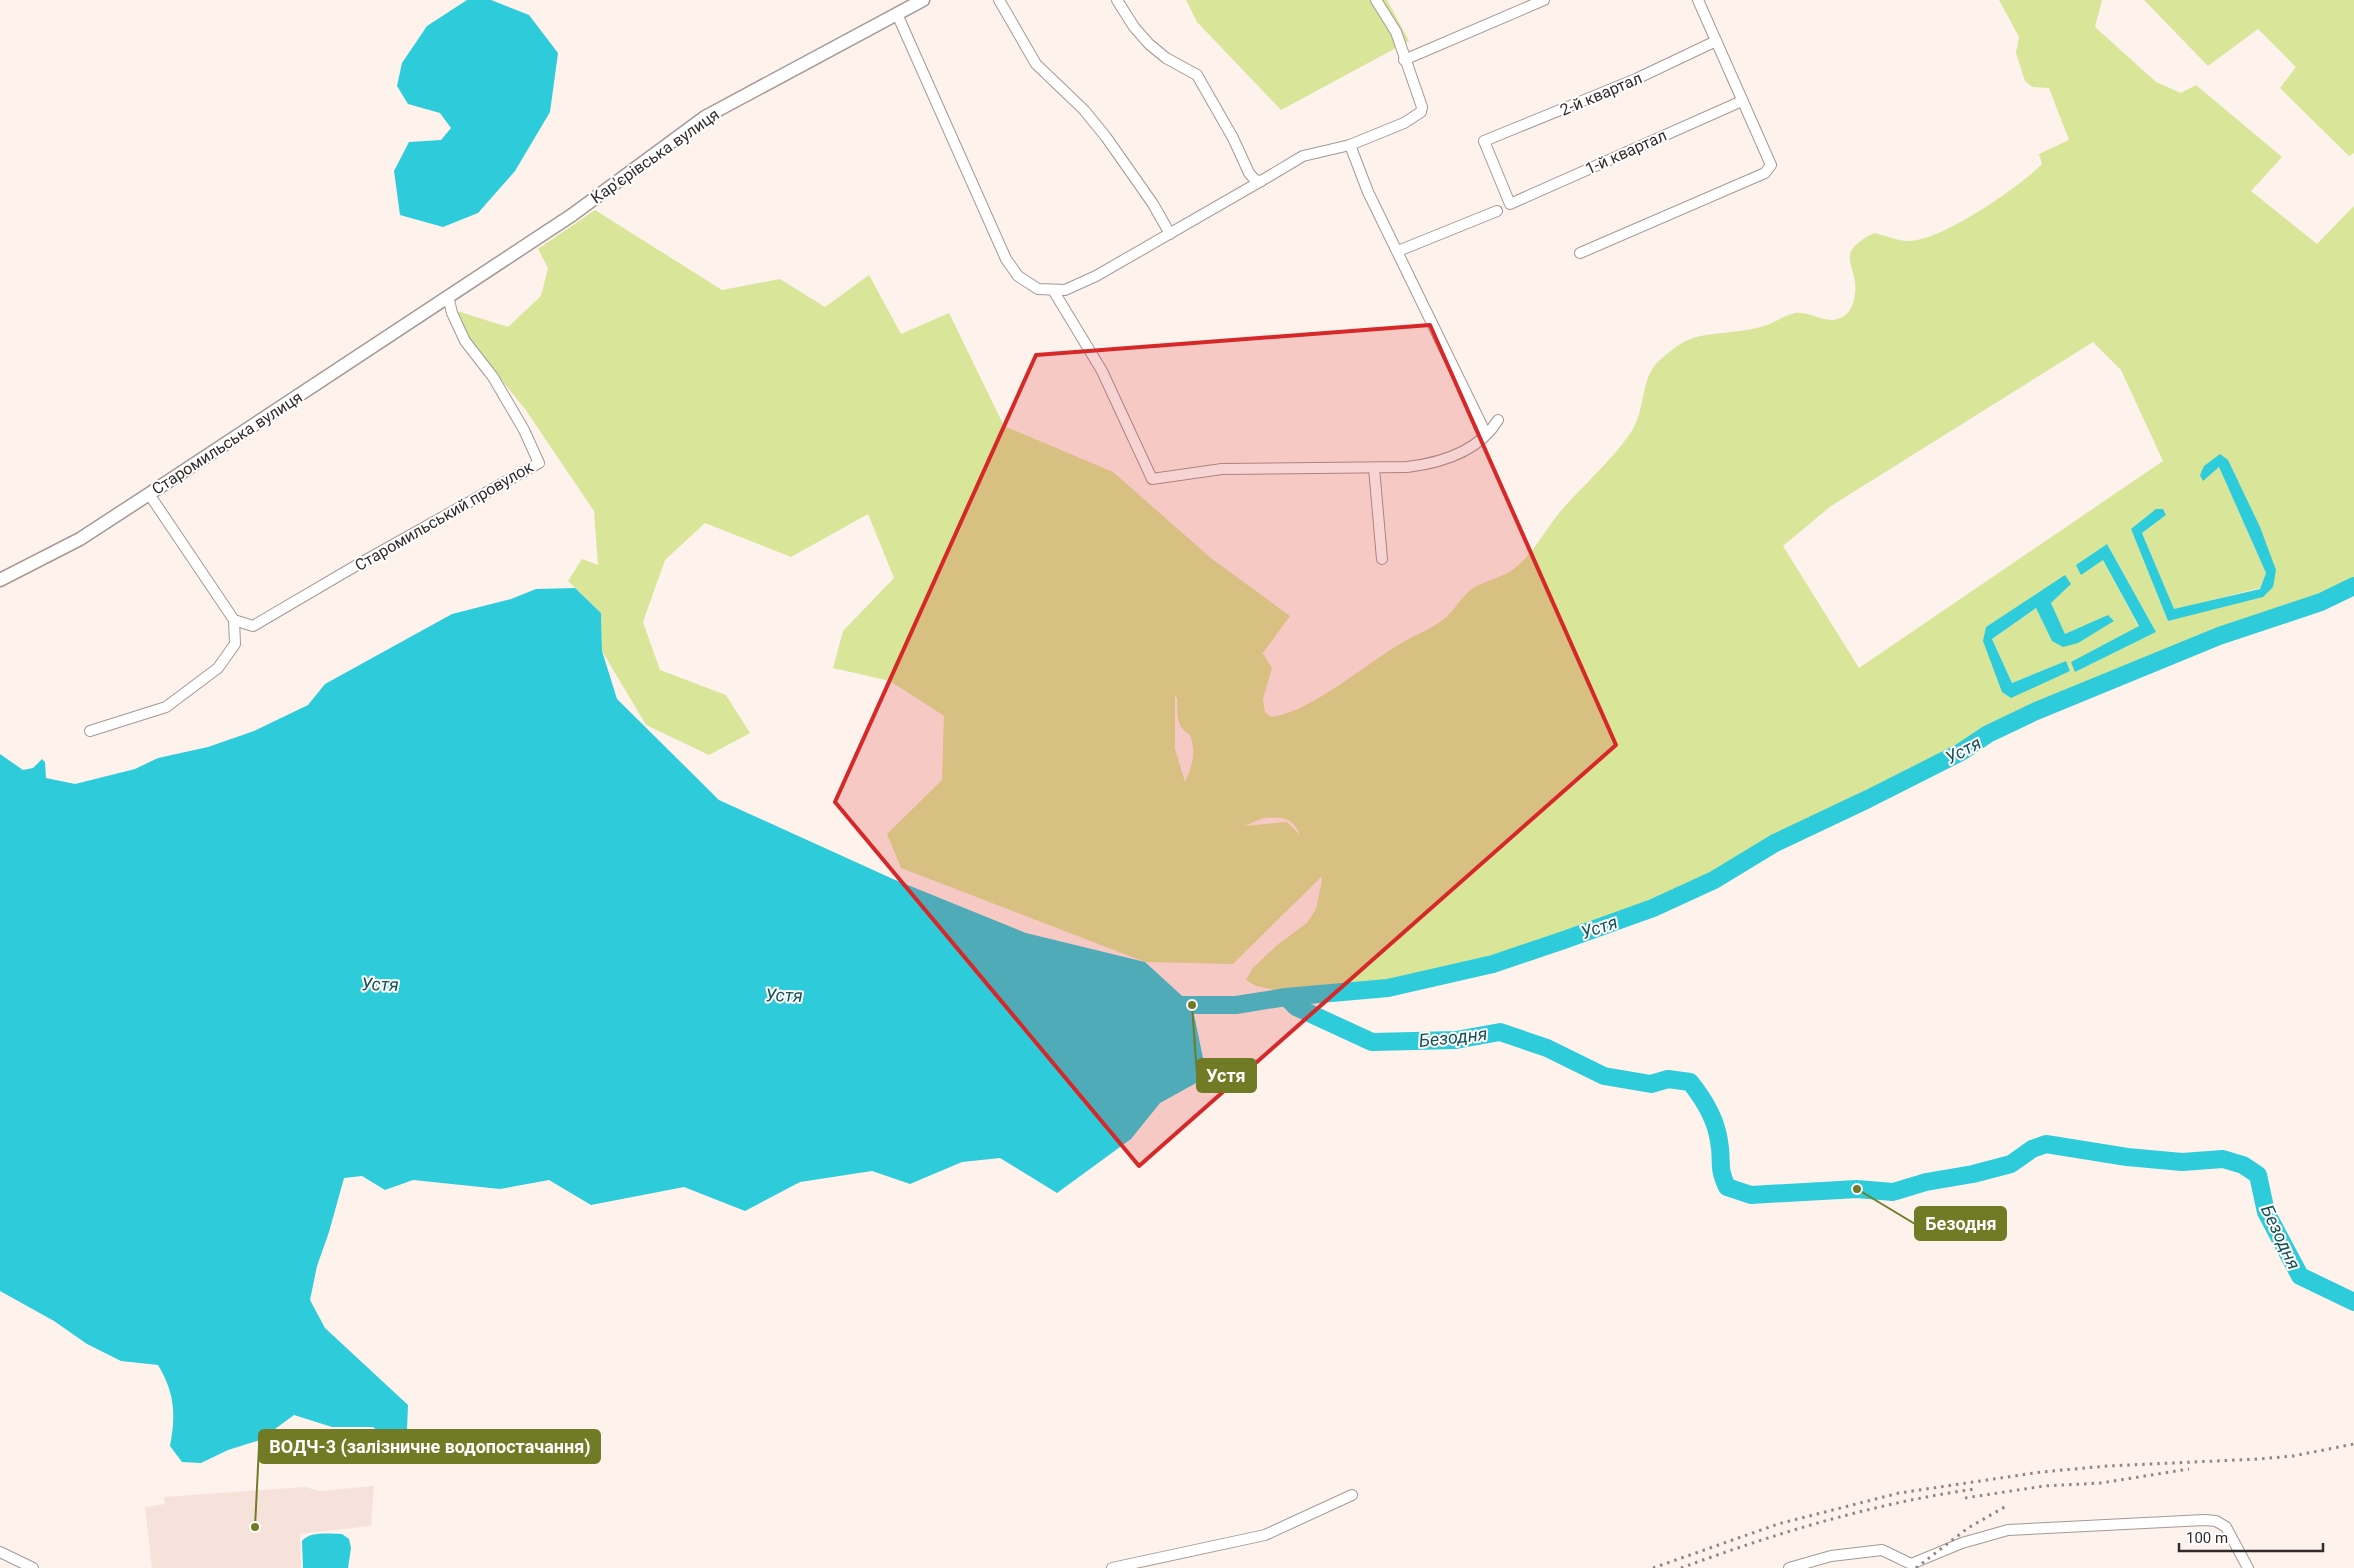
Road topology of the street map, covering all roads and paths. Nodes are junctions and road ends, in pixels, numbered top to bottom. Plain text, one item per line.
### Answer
1 (923, 0) edge
2 (1000, 0) edge
3 (1117, 0) edge
4 (1376, 0) edge
5 (1544, 0) edge
6 (1698, 0) edge
7 (897, 14) junction
8 (1716, 41) junction
9 (1404, 60) junction
10 (1742, 101) junction
11 (1350, 145) junction
12 (1261, 181) junction
13 (1510, 204) joint
14 (1497, 211) dead end
15 (1170, 234) junction
16 (1398, 251) junction
17 (1580, 253) dead end
18 (1053, 290) junction
19 (448, 296) junction
20 (1498, 420) dead end
21 (1486, 434) junction
22 (1374, 468) junction
23 (149, 494) junction
24 (1382, 559) dead end
25 (0, 580) edge
26 (234, 620) junction
27 (90, 731) dead end
28 (1352, 1495) dead end
29 (0, 1552) edge
30 (33, 1568) edge
31 (1112, 1568) edge
32 (1789, 1568) edge
33 (2248, 1568) edge

1 - 7 street, Кар'єрівська вулиця
2 - 15 street
3 - 12 street
4 - 9 street
5 - 9 street
6 - 8 street
7 - 18 street
7 - 19 street, Кар'єрівська вулиця
8 - 10 street
8 - 13 street, 2-й квартал
9 - 11 street
10 - 13 street, 1-й квартал
10 - 17 street
11 - 12 street
11 - 16 street
12 - 15 street
14 - 16 street
15 - 18 street
16 - 21 street
18 - 22 street
19 - 23 street, Старомильська вулиця
19 - 26 street, Старомильський провулок
20 - 21 street
21 - 22 street
22 - 24 street
23 - 25 street, Старомильська вулиця
23 - 26 street
26 - 27 street
28 - 31 street
29 - 30 street
32 - 33 street

